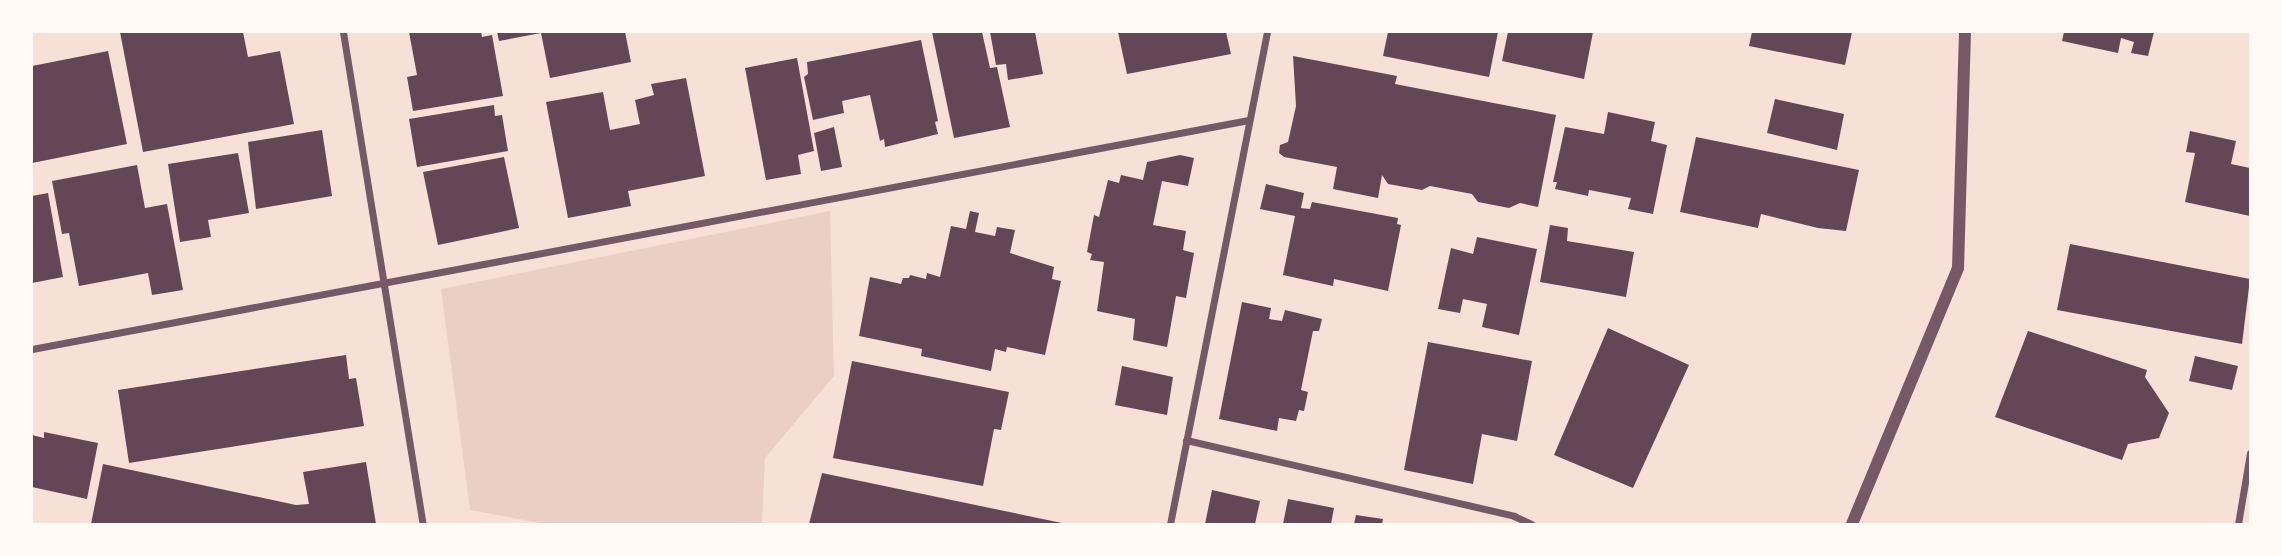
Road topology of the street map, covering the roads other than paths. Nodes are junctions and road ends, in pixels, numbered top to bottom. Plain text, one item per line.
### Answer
1 (343, 32) edge
2 (1267, 32) edge
3 (1965, 32) edge
4 (1249, 120) junction
5 (384, 282) junction
6 (32, 349) edge
7 (1186, 440) junction
8 (2250, 453) edge
9 (2248, 486) edge
10 (423, 524) edge
11 (1170, 524) edge
12 (1531, 524) edge
13 (1852, 524) edge
14 (2238, 524) edge

1 - 5 street
2 - 4 street
3 - 13 street
4 - 5 street
4 - 7 street
5 - 6 street
5 - 10 street
7 - 11 street
7 - 12 street
8 - 9 street
9 - 14 street

